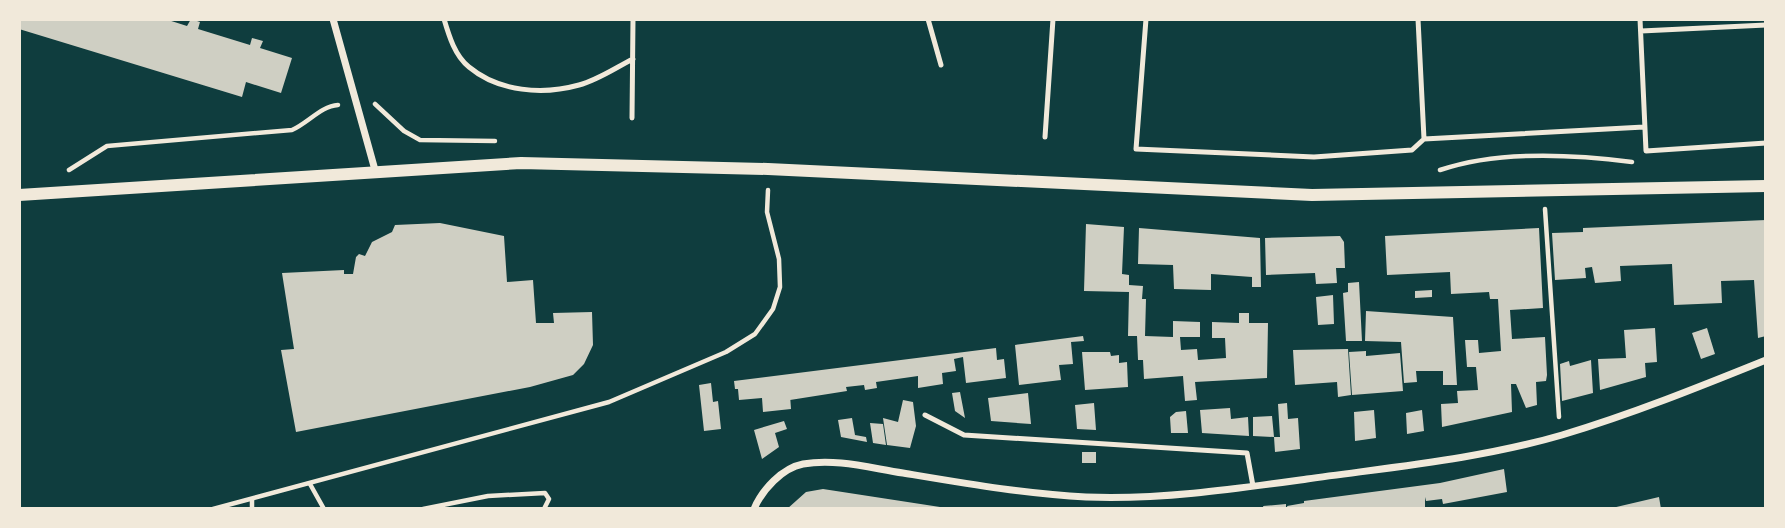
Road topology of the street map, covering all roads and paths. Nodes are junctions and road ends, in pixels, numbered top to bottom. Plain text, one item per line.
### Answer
1 (333, 19) edge
2 (444, 19) edge
3 (633, 19) edge
4 (928, 19) edge
5 (1053, 19) edge
6 (1146, 19) edge
7 (1418, 19) edge
8 (1640, 19) edge
9 (1766, 24) edge
10 (1641, 31) junction
11 (633, 59) junction
12 (941, 65) dead end
13 (378, 103) dead end
14 (329, 106) dead end
15 (632, 118) dead end
16 (1644, 127) junction
17 (1045, 137) dead end
18 (1424, 139) junction
19 (504, 141) dead end
20 (1766, 143) edge
21 (1639, 163) dead end
22 (768, 169) junction
23 (374, 170) junction
24 (1433, 172) dead end
25 (58, 173) dead end
26 (1766, 186) edge
27 (19, 195) edge
28 (1546, 229) dead end
29 (1766, 360) edge
30 (925, 415) dead end
31 (1561, 435) junction
32 (310, 484) junction
33 (1253, 486) junction
34 (252, 500) junction
35 (213, 509) edge
36 (252, 509) edge
37 (324, 509) edge
38 (423, 509) edge
39 (544, 509) edge
40 (754, 509) edge

1 - 23 street
2 - 11 lane
3 - 11 lane
4 - 12 lane
5 - 17 lane
6 - 18 lane
7 - 18 lane
8 - 10 lane
9 - 10 lane
10 - 16 lane
11 - 15 lane
13 - 19 path
14 - 25 path
16 - 18 lane
16 - 20 lane
21 - 24 path
22 - 23 street
22 - 26 street
22 - 32 path
23 - 27 street
28 - 31 path
29 - 31 street
30 - 33 lane
31 - 33 street
32 - 34 path
32 - 37 path
33 - 40 street
34 - 35 path
34 - 36 path
38 - 39 path

